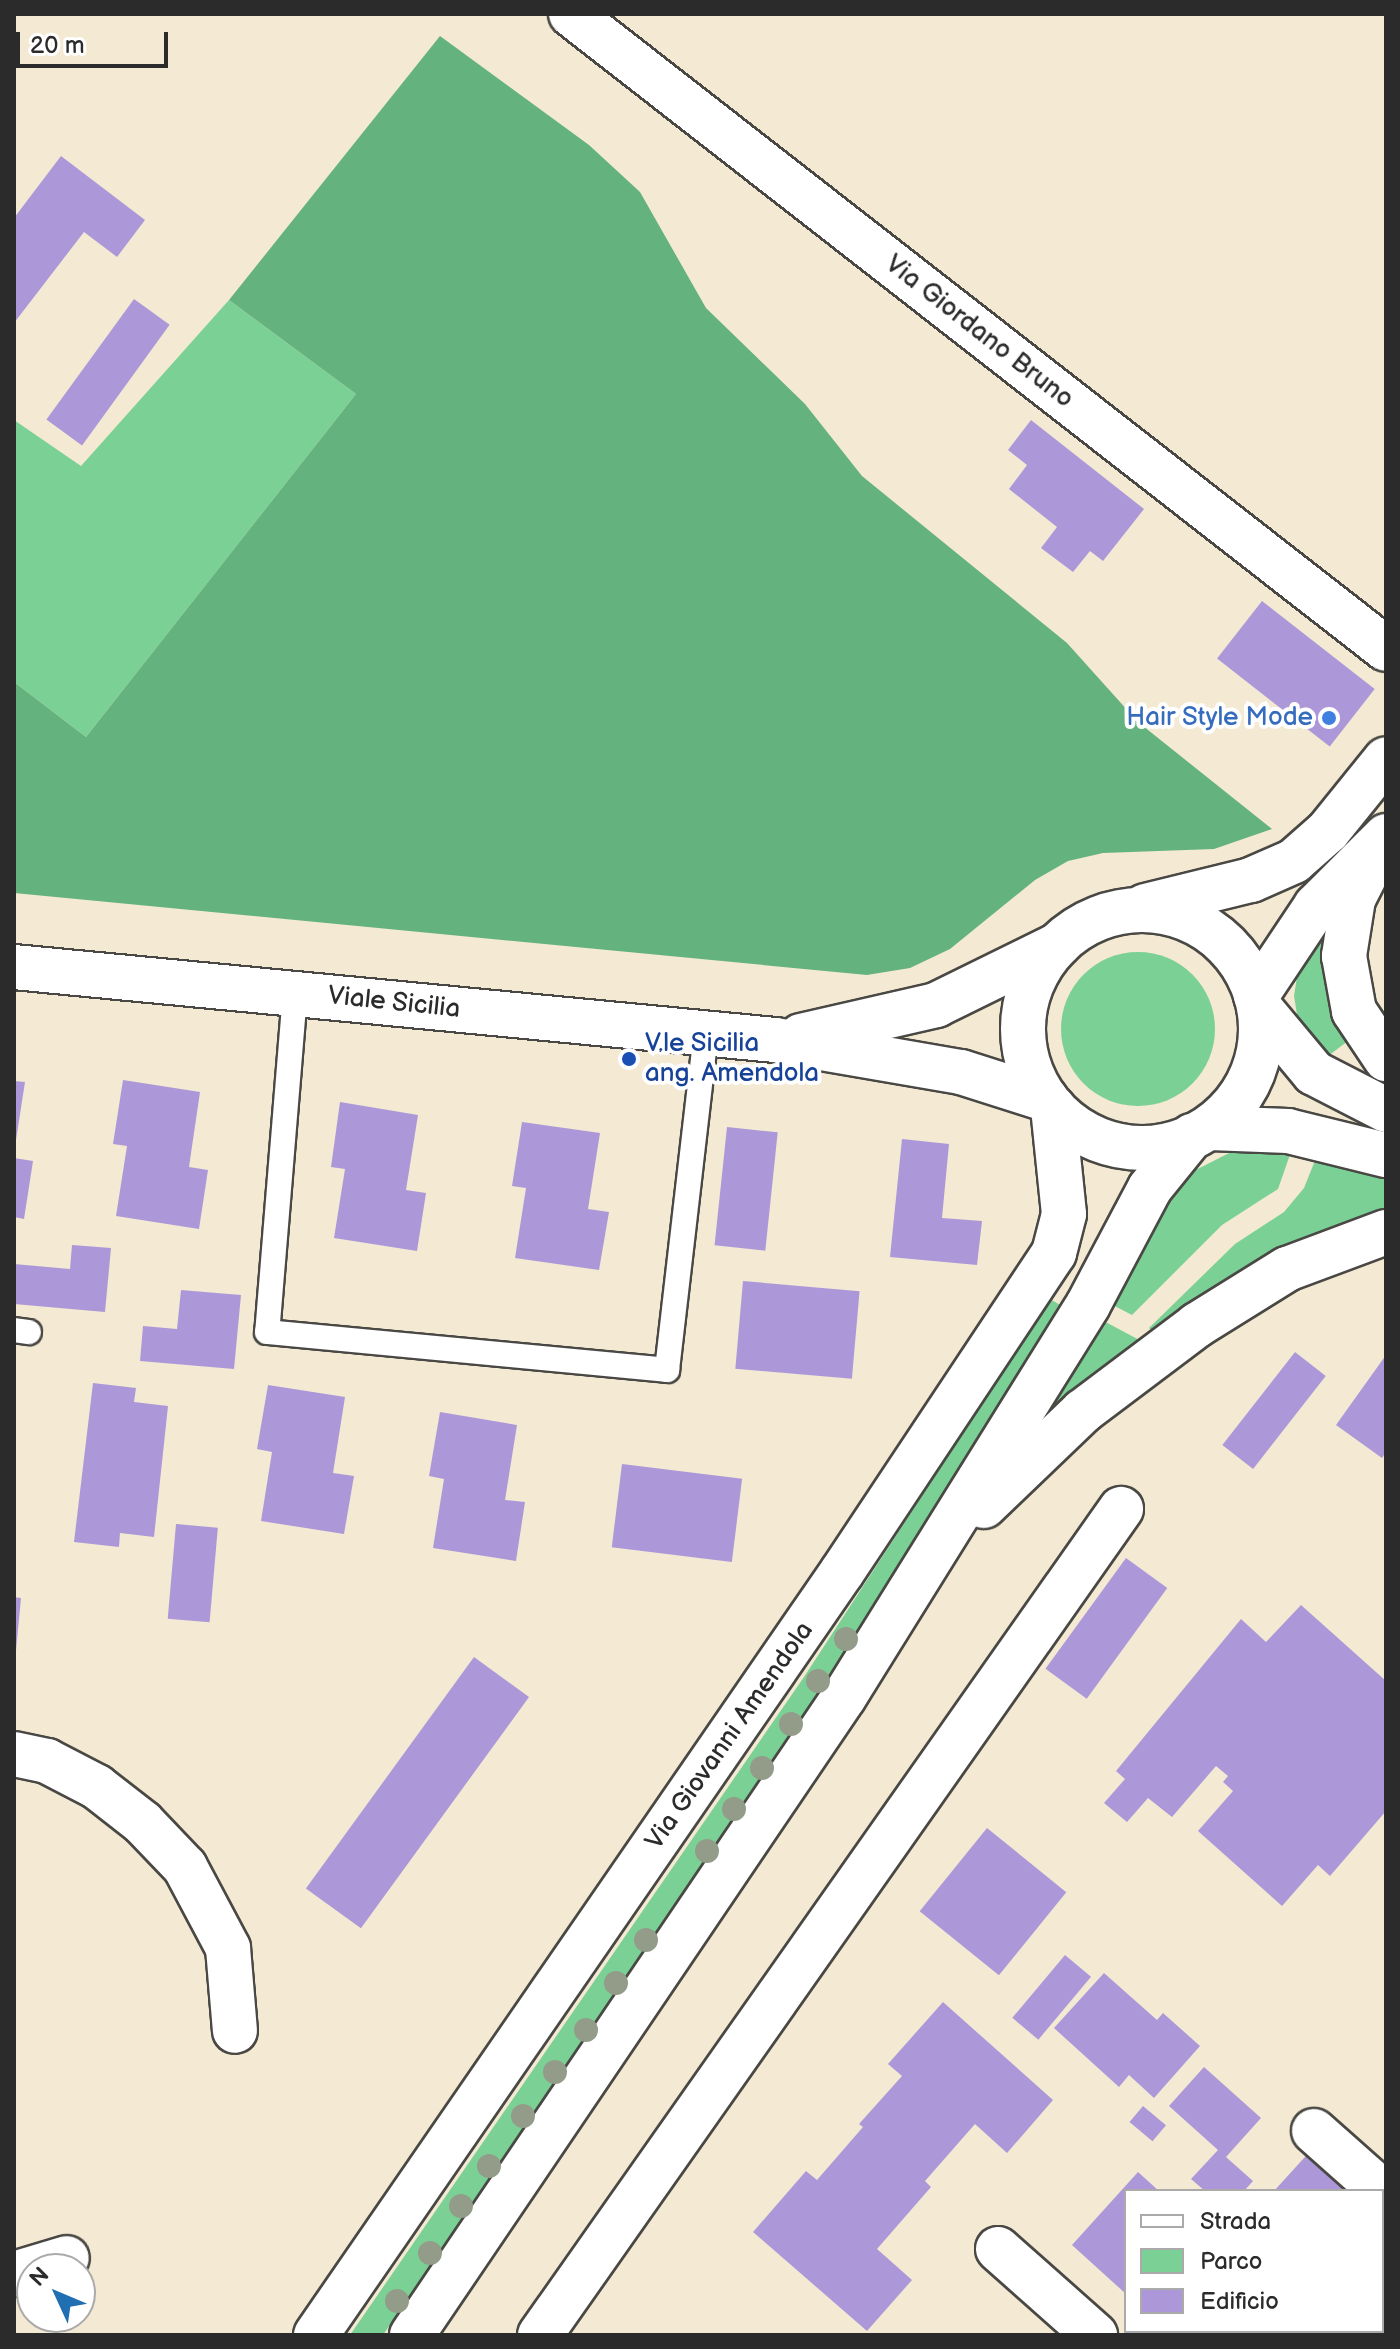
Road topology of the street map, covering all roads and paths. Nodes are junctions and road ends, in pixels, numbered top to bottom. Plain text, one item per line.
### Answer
1 (571, 14) edge
2 (1386, 649) edge
3 (1386, 759) edge
4 (1383, 841) edge
5 (1126, 911) junction
6 (1058, 945) junction
7 (14, 967) edge
8 (295, 994) junction
9 (1258, 1002) junction
10 (706, 1035) junction
11 (775, 1040) junction
12 (1386, 1059) edge
13 (1050, 1103) junction
14 (1386, 1110) edge
15 (1201, 1132) junction
16 (1386, 1155) edge
17 (1386, 1232) edge
18 (1121, 1509) dead end
19 (939, 1550) junction
20 (14, 1754) edge
21 (235, 2031) dead end
22 (1314, 2131) dead end
23 (1379, 2189) edge
24 (998, 2249) dead end
25 (316, 2335) edge
26 (412, 2335) edge
27 (540, 2335) edge
28 (1095, 2335) edge

1 - 2 street, Via Giordano Bruno
3 - 5 street
4 - 9 street
4 - 12 street
5 - 6 street
5 - 9 street
6 - 11 street, Viale Sicilia
6 - 13 street
7 - 8 street, Viale Sicilia
8 - 10 street, Viale Sicilia
8 - 10 lane
9 - 14 street
9 - 15 street
10 - 11 street, Viale Sicilia
11 - 13 street, Viale Sicilia
13 - 15 street
13 - 25 street, Via Giovanni Amendola
15 - 16 street
15 - 19 street
17 - 19 street
18 - 27 street
19 - 26 street
20 - 21 street
22 - 23 street
24 - 28 street

